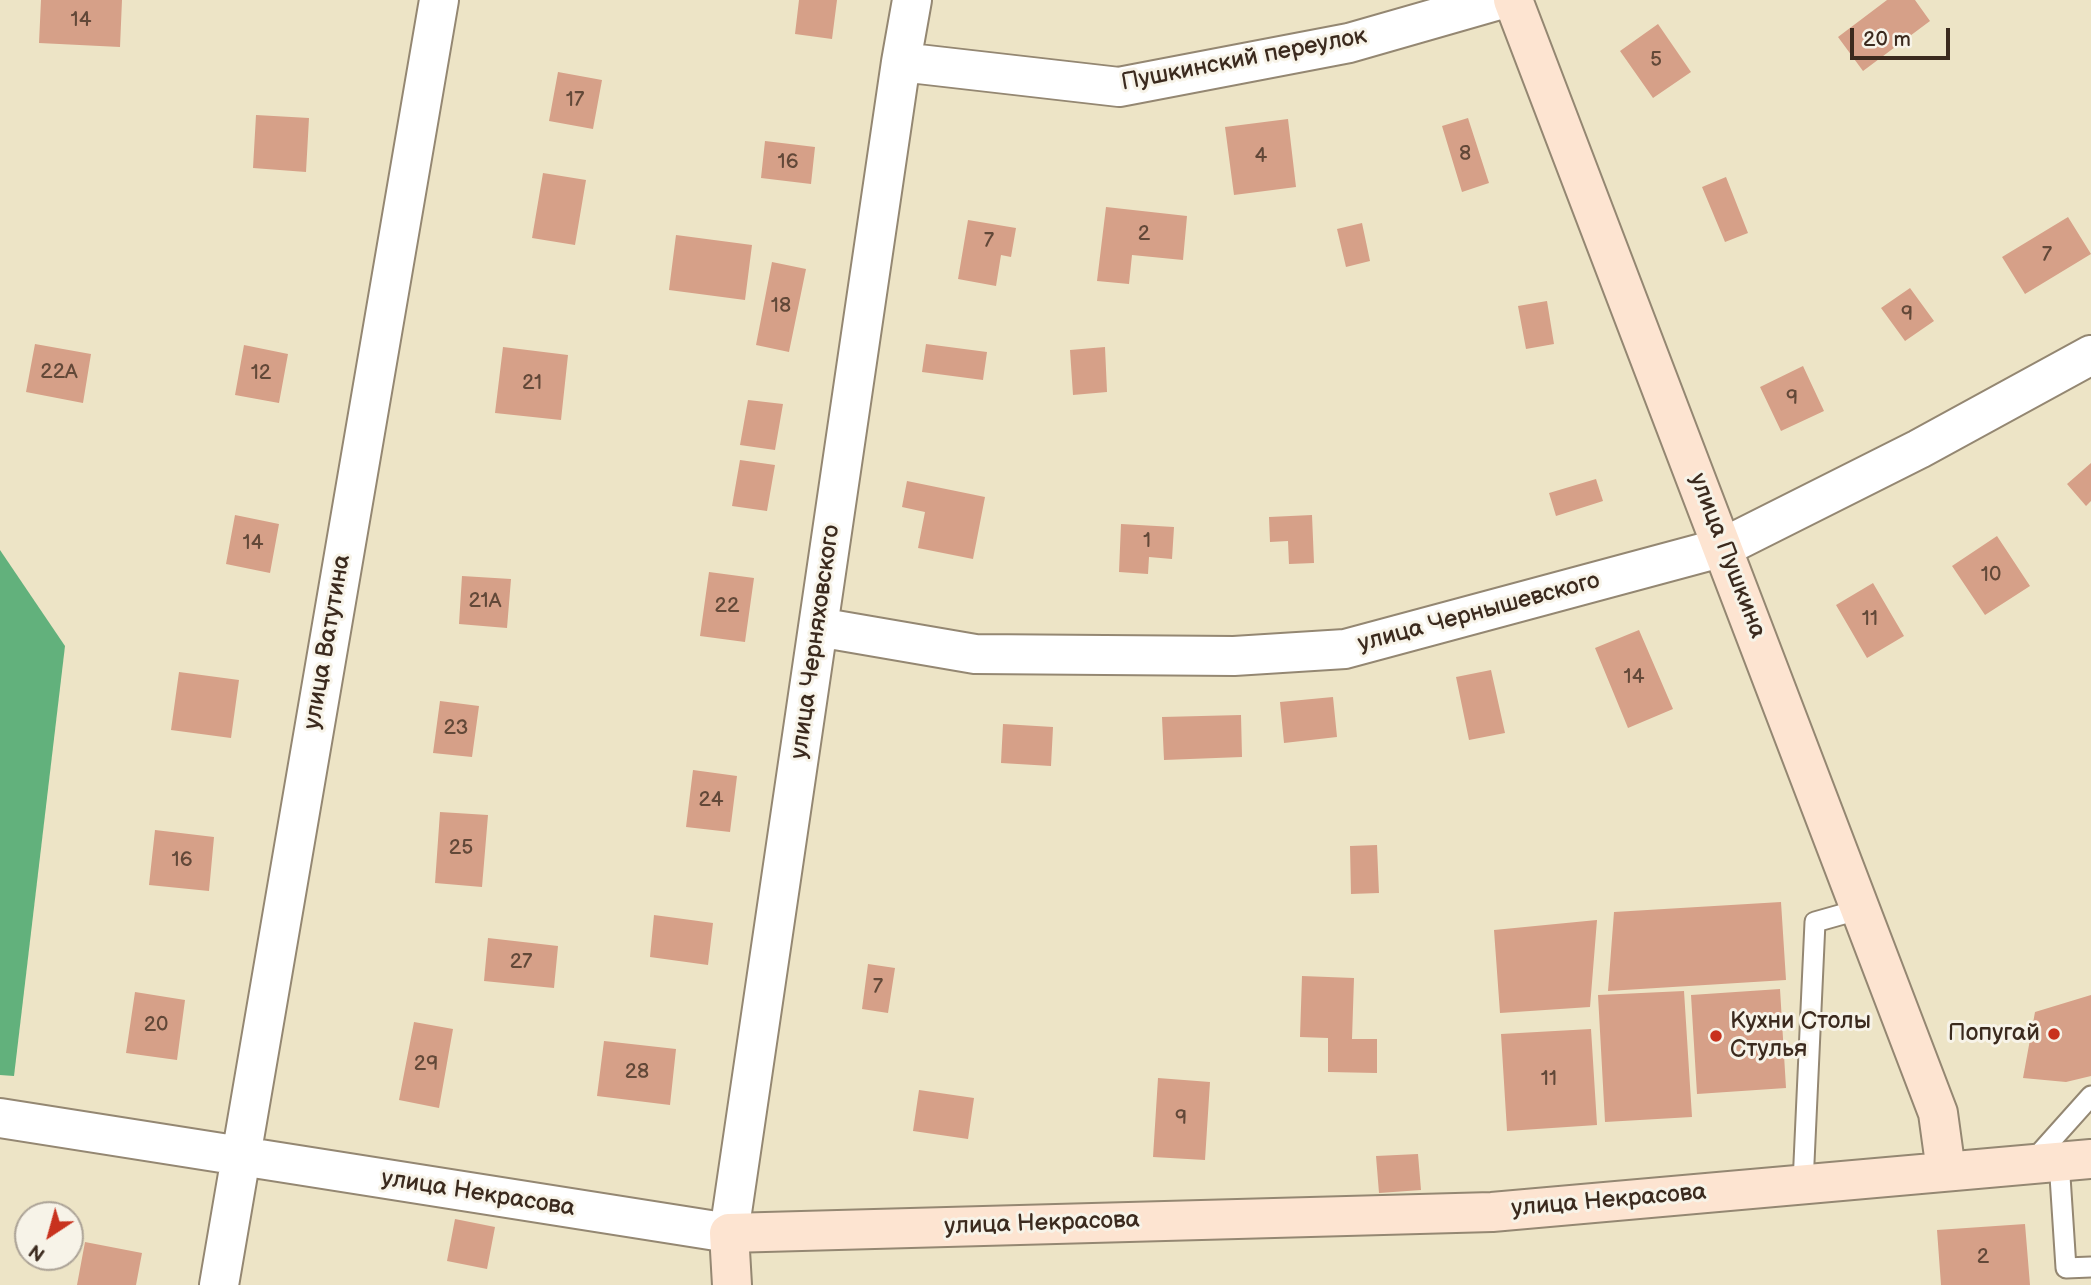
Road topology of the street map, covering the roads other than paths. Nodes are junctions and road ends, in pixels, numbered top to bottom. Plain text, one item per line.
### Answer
1 (439, 0) edge
2 (912, 0) edge
3 (1499, 0) edge
4 (1514, 0) edge
5 (901, 62) junction
6 (2091, 355) edge
7 (1724, 547) junction
8 (818, 627) junction
9 (1861, 909) junction
10 (2091, 1096) edge
11 (0, 1118) edge
12 (239, 1157) junction
13 (2060, 1161) edge
14 (1946, 1171) junction
15 (1803, 1184) junction
16 (729, 1233) junction
17 (2091, 1267) edge
18 (219, 1285) edge
19 (732, 1285) edge

1 - 12 street, улица Ватутина
2 - 5 street, улица Черняховского
3 - 5 street, Пушкинский переулок
4 - 7 street, улица Пушкина
5 - 8 street, улица Черняховского
6 - 7 street, улица Чернышевского
7 - 8 street, улица Чернышевского
7 - 9 street, улица Пушкина
8 - 16 street, улица Черняховского
9 - 14 street, улица Пушкина
9 - 15 lane
10 - 13 lane
11 - 12 street, улица Некрасова
12 - 16 street, улица Некрасова
12 - 18 street, улица Ватутина
13 - 14 street, улица Некрасова
13 - 17 lane
14 - 15 street, улица Некрасова
15 - 16 street, улица Некрасова
16 - 19 street, улица Черняховского

